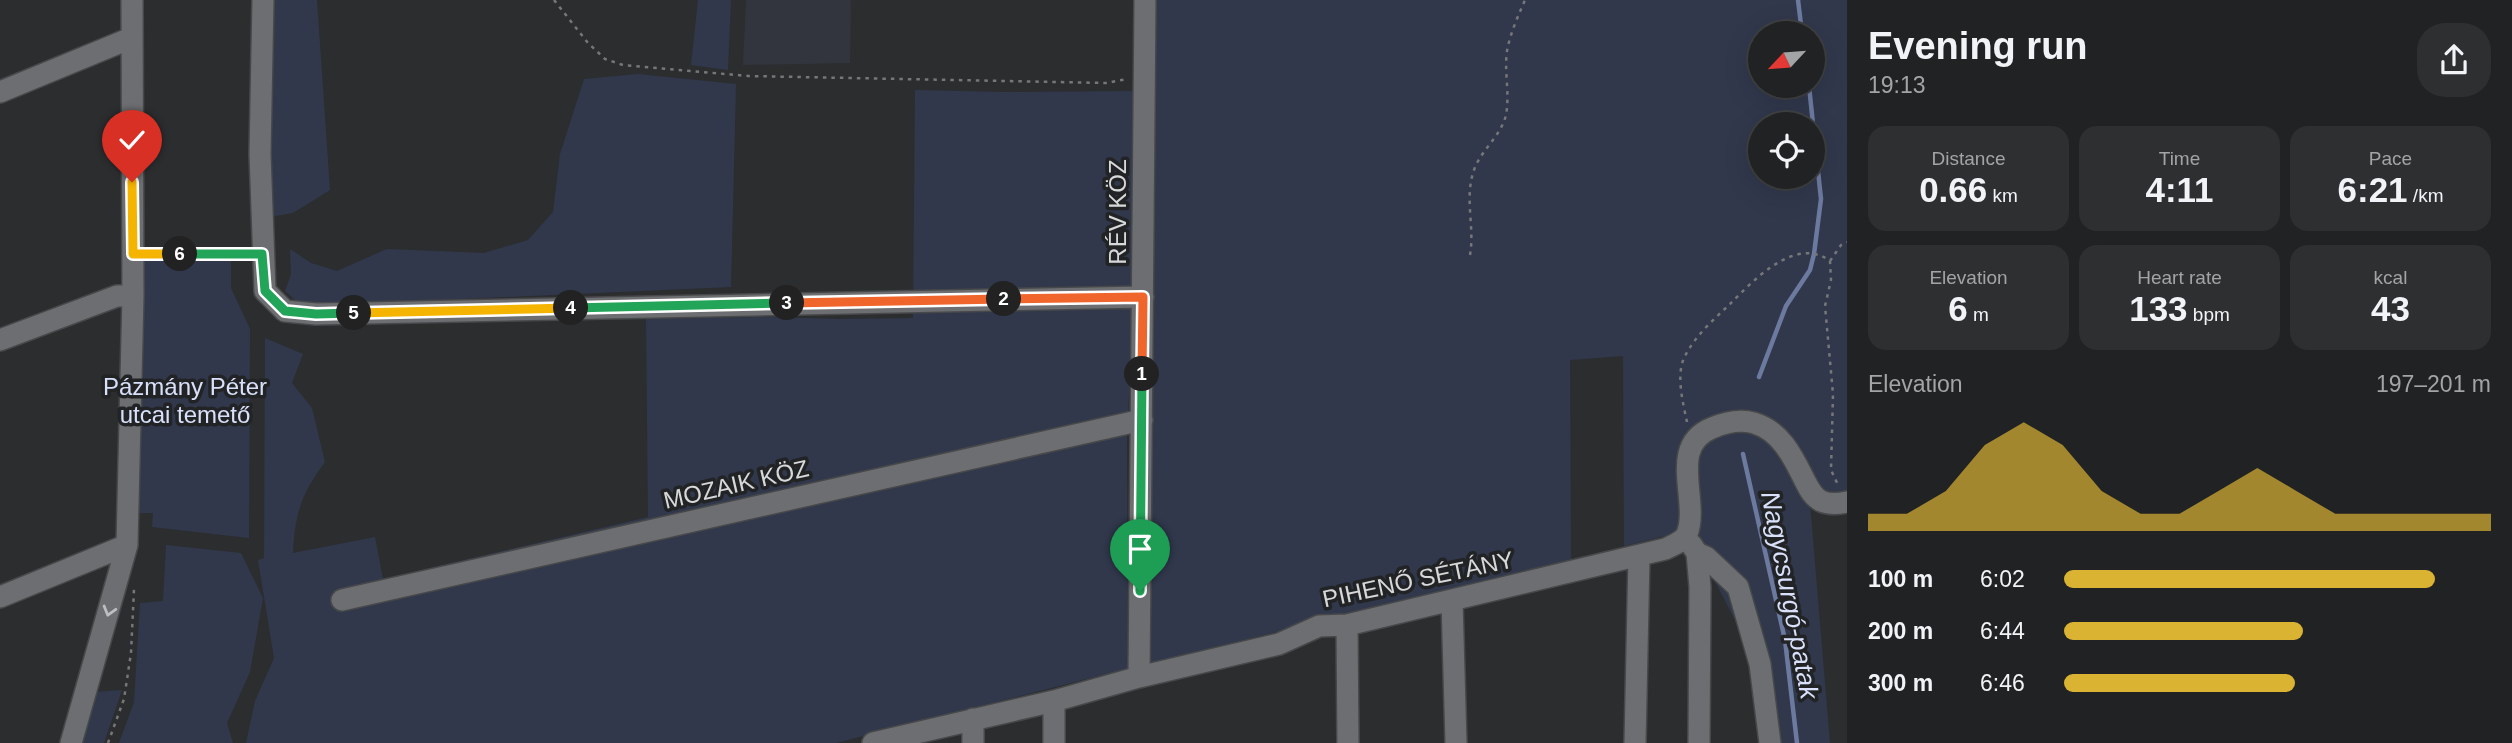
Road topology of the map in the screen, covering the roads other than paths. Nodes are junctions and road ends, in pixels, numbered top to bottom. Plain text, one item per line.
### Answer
1 (132, 0) edge
2 (263, 0) edge
3 (1145, 0) edge
4 (131, 38) junction
5 (1, 90) edge
6 (133, 296) junction
7 (1143, 297) junction
8 (0, 340) edge
9 (1142, 420) junction
10 (1847, 502) edge
11 (1692, 544) junction
12 (127, 545) junction
13 (1639, 556) junction
14 (0, 597) edge
15 (342, 600) dead end
16 (1452, 601) junction
17 (1348, 625) junction
18 (1139, 677) junction
19 (1054, 701) junction
20 (973, 719) junction
21 (934, 736) edge
22 (71, 743) edge
23 (873, 743) edge
24 (973, 743) edge
25 (1054, 743) edge
26 (1348, 743) edge
27 (1456, 743) edge
28 (1635, 743) edge
29 (1699, 743) edge
30 (1770, 743) edge

1 - 4 street
2 - 7 street
3 - 7 street, RÉV KÖZ
4 - 5 street
4 - 6 street
6 - 8 street
6 - 12 street
7 - 9 street, RÉV KÖZ
9 - 15 street, MOZAIK KÖZ
9 - 18 street, RÉV KÖZ
10 - 11 street
11 - 13 street, PIHENŐ SÉTÁNY
11 - 29 street
11 - 30 street
12 - 14 street
12 -> 22 street
13 - 16 street, PIHENŐ SÉTÁNY
13 - 28 street
16 - 17 street, PIHENŐ SÉTÁNY
16 - 27 street
17 - 18 street, PIHENŐ SÉTÁNY
17 - 26 street
18 - 19 street, PIHENŐ SÉTÁNY
19 - 20 street, PIHENŐ SÉTÁNY
19 - 25 street
20 - 21 street, PIHENŐ SÉTÁNY
20 - 24 street
21 - 23 street, PIHENŐ SÉTÁNY

